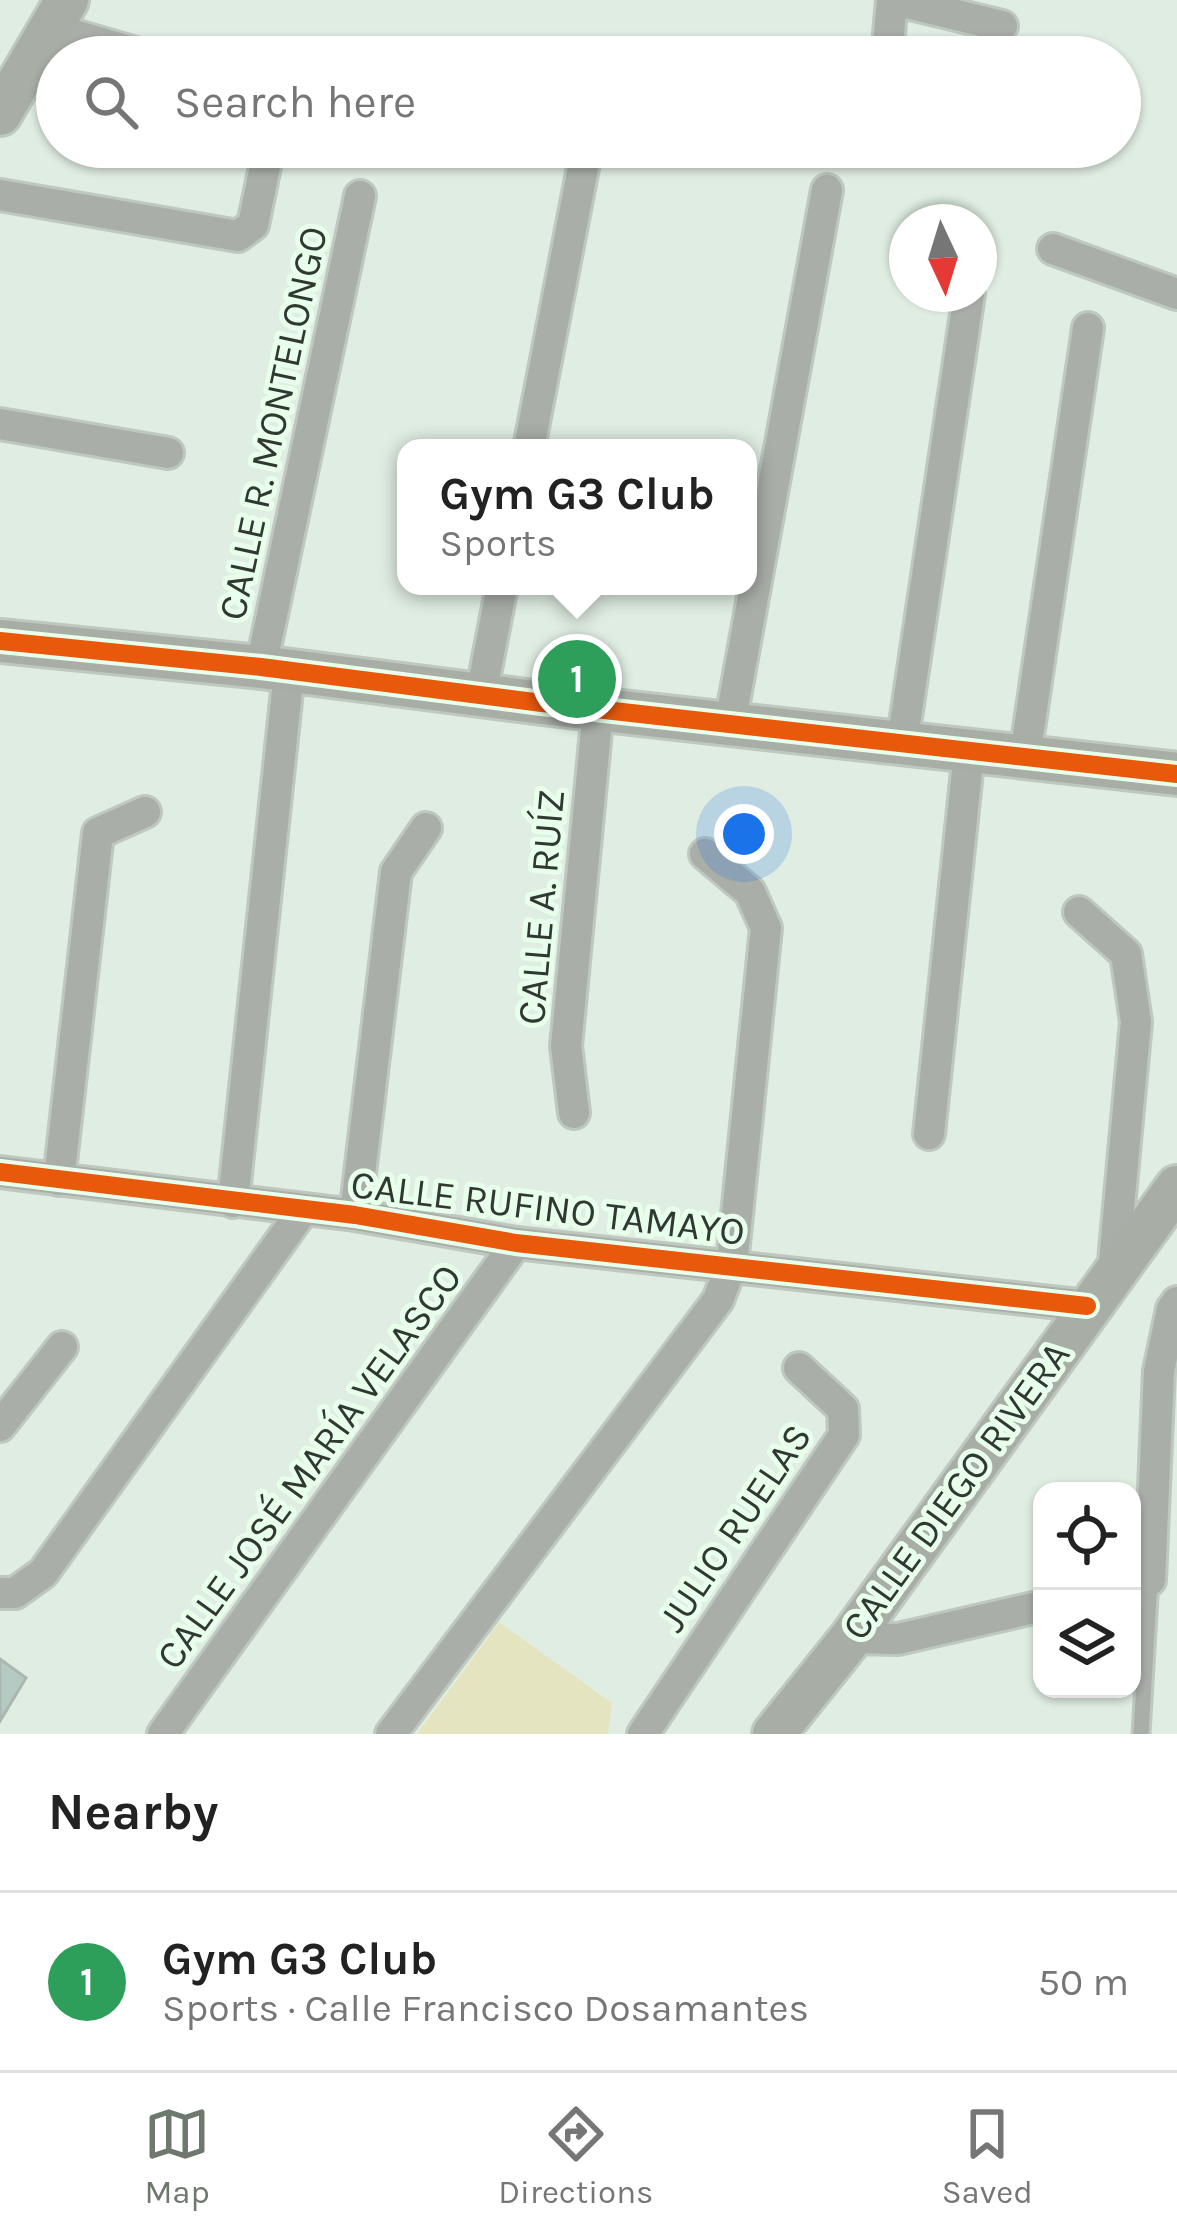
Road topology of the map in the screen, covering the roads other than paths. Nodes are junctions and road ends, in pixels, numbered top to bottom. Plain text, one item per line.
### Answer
1 (893, 0) edge
2 (58, 14) edge
3 (1002, 26) dead end
4 (105, 36) edge
5 (889, 36) edge
6 (36, 52) edge
7 (0, 114) edge
8 (265, 168) edge
9 (583, 168) edge
10 (827, 190) dead end
11 (0, 195) edge
12 (360, 196) dead end
13 (1053, 249) dead end
14 (1177, 294) edge
15 (966, 312) edge
16 (1088, 328) dead end
17 (0, 424) edge
18 (531, 439) edge
19 (168, 453) dead end
20 (757, 575) edge
21 (500, 595) edge
22 (753, 595) edge
23 (0, 641) edge
24 (275, 670) junction
25 (481, 695) junction
26 (598, 710) junction
27 (730, 724) junction
28 (902, 744) junction
29 (969, 752) junction
30 (1025, 756) junction
31 (1177, 774) edge
32 (146, 812) dead end
33 (426, 828) dead end
34 (705, 854) dead end
35 (1078, 912) dead end
36 (574, 1112) dead end
37 (929, 1134) dead end
38 (0, 1172) edge
39 (59, 1180) junction
40 (1177, 1187) edge
41 (233, 1202) junction
42 (303, 1210) junction
43 (355, 1215) junction
44 (516, 1243) junction
45 (732, 1264) junction
46 (1113, 1272) junction
47 (1177, 1302) edge
48 (1087, 1306) junction
49 (62, 1347) dead end
50 (799, 1368) dead end
51 (0, 1426) edge
52 (1141, 1582) edge
53 (1141, 1590) edge
54 (0, 1593) edge
55 (1033, 1608) edge
56 (851, 1638) junction
57 (163, 1734) edge
58 (391, 1734) edge
59 (643, 1734) edge
60 (774, 1734) edge
61 (1141, 1734) edge

1 - 3 street
1 - 5 street
2 - 4 street
6 - 7 street
8 - 11 street
9 - 18 street
10 - 20 street
12 - 24 street, CALLE R. MONTELONGO
13 - 14 street
15 - 28 street
16 - 30 street
17 - 19 street
21 - 25 street
22 - 27 street
23 - 24 street
24 - 25 street
24 - 41 street, CALLE R. MONTELONGO
25 - 26 street
26 - 27 street
26 - 36 street, CALLE A. RUÍZ
27 - 28 street
28 - 29 street
29 - 30 street
29 - 37 street
30 - 31 street
32 - 39 street
33 - 43 street
34 - 45 street
35 - 46 street
38 - 39 street, CALLE RUFINO TAMAYO
39 - 41 street, CALLE RUFINO TAMAYO
40 - 46 street, CALLE DIEGO RIVERA
41 - 42 street, CALLE RUFINO TAMAYO
42 - 43 street, CALLE RUFINO TAMAYO
42 - 54 street
43 - 44 street, CALLE RUFINO TAMAYO
44 - 45 street, CALLE RUFINO TAMAYO
44 - 57 street, CALLE JOSÉ MARÍA VELASCO
45 - 48 street, CALLE RUFINO TAMAYO
45 - 58 street
46 - 48 street, CALLE DIEGO RIVERA
47 - 52 street
48 - 56 street, CALLE DIEGO RIVERA
49 - 51 street
50 - 59 street, JULIO RUELAS
53 - 61 lane
55 - 56 street
56 - 60 street, CALLE DIEGO RIVERA

